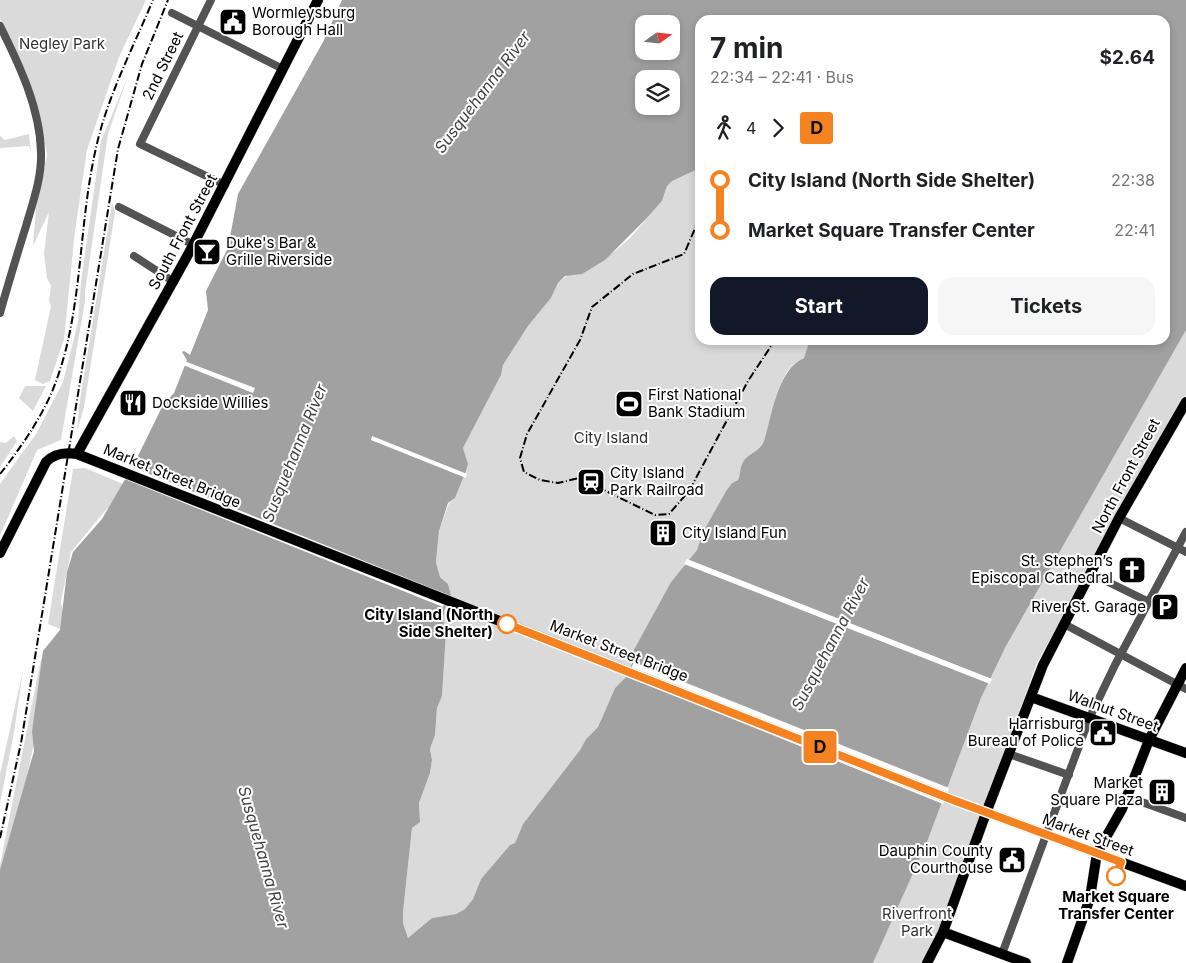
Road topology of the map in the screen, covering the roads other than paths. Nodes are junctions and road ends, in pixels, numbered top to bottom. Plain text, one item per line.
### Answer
1 (211, 0) edge
2 (318, 0) edge
3 (172, 13) dead end
4 (0, 26) edge
5 (198, 26) junction
6 (283, 70) junction
7 (225, 185) junction
8 (119, 207) dead end
9 (194, 245) junction
10 (134, 256) dead end
11 (174, 282) junction
12 (0, 313) edge
13 (1186, 402) edge
14 (1183, 414) edge
15 (77, 454) junction
16 (1119, 518) junction
17 (1186, 532) edge
18 (1178, 548) junction
19 (1186, 552) edge
20 (0, 553) edge
21 (1092, 574) junction
22 (1149, 602) junction
23 (1066, 625) junction
24 (1121, 654) junction
25 (1186, 668) edge
26 (1182, 687) edge
27 (1030, 697) junction
28 (1090, 719) junction
29 (1149, 740) junction
30 (1186, 753) edge
31 (1009, 754) junction
32 (1069, 775) junction
33 (1128, 797) junction
34 (953, 800) joint
35 (986, 813) junction
36 (1186, 818) edge
37 (1046, 836) junction
38 (1097, 853) junction
39 (1186, 886) edge
40 (943, 932) junction
41 (1002, 954) junction
42 (927, 963) edge
43 (1026, 963) edge
44 (1067, 963) edge

1 - 5 street, 2nd Street
2 - 6 main road, South Front Street
3 - 5 street
4 - 12 street
5 - 6 street
5 - 7 street, 2nd Street
6 - 7 main road, South Front Street
7 - 9 main road, South Front Street
8 - 9 street
9 - 11 main road, South Front Street
10 - 11 street
11 - 15 main road, South Front Street
13 - 14 main road, North Front Street
14 - 16 main road, North Front Street
15 - 20 main road
15 - 34 main road, Market Street Bridge
16 - 18 street
16 - 21 main road, North Front Street
17 - 18 street
18 - 19 street
18 - 22 street
21 - 22 street
21 - 23 main road, North Front Street
22 - 24 street
23 - 24 street
23 - 27 main road, North Front Street
24 - 26 street
24 - 28 street
25 - 26 main road
26 - 29 main road
27 - 28 main road, Walnut Street
27 - 31 main road, North Front Street
28 - 29 main road, Walnut Street
28 - 32 street
29 - 30 main road, Walnut Street
29 - 33 main road
31 - 32 street
31 - 35 main road, North Front Street
32 - 37 street
33 - 36 street
33 - 38 main road
34 - 35 main road, Market Street
35 - 37 main road, Market Street
35 - 40 main road
37 - 38 main road, Market Street
37 - 41 street
38 - 39 main road, Market Street
38 - 44 main road
40 - 41 main road
40 - 42 main road
41 - 43 main road

